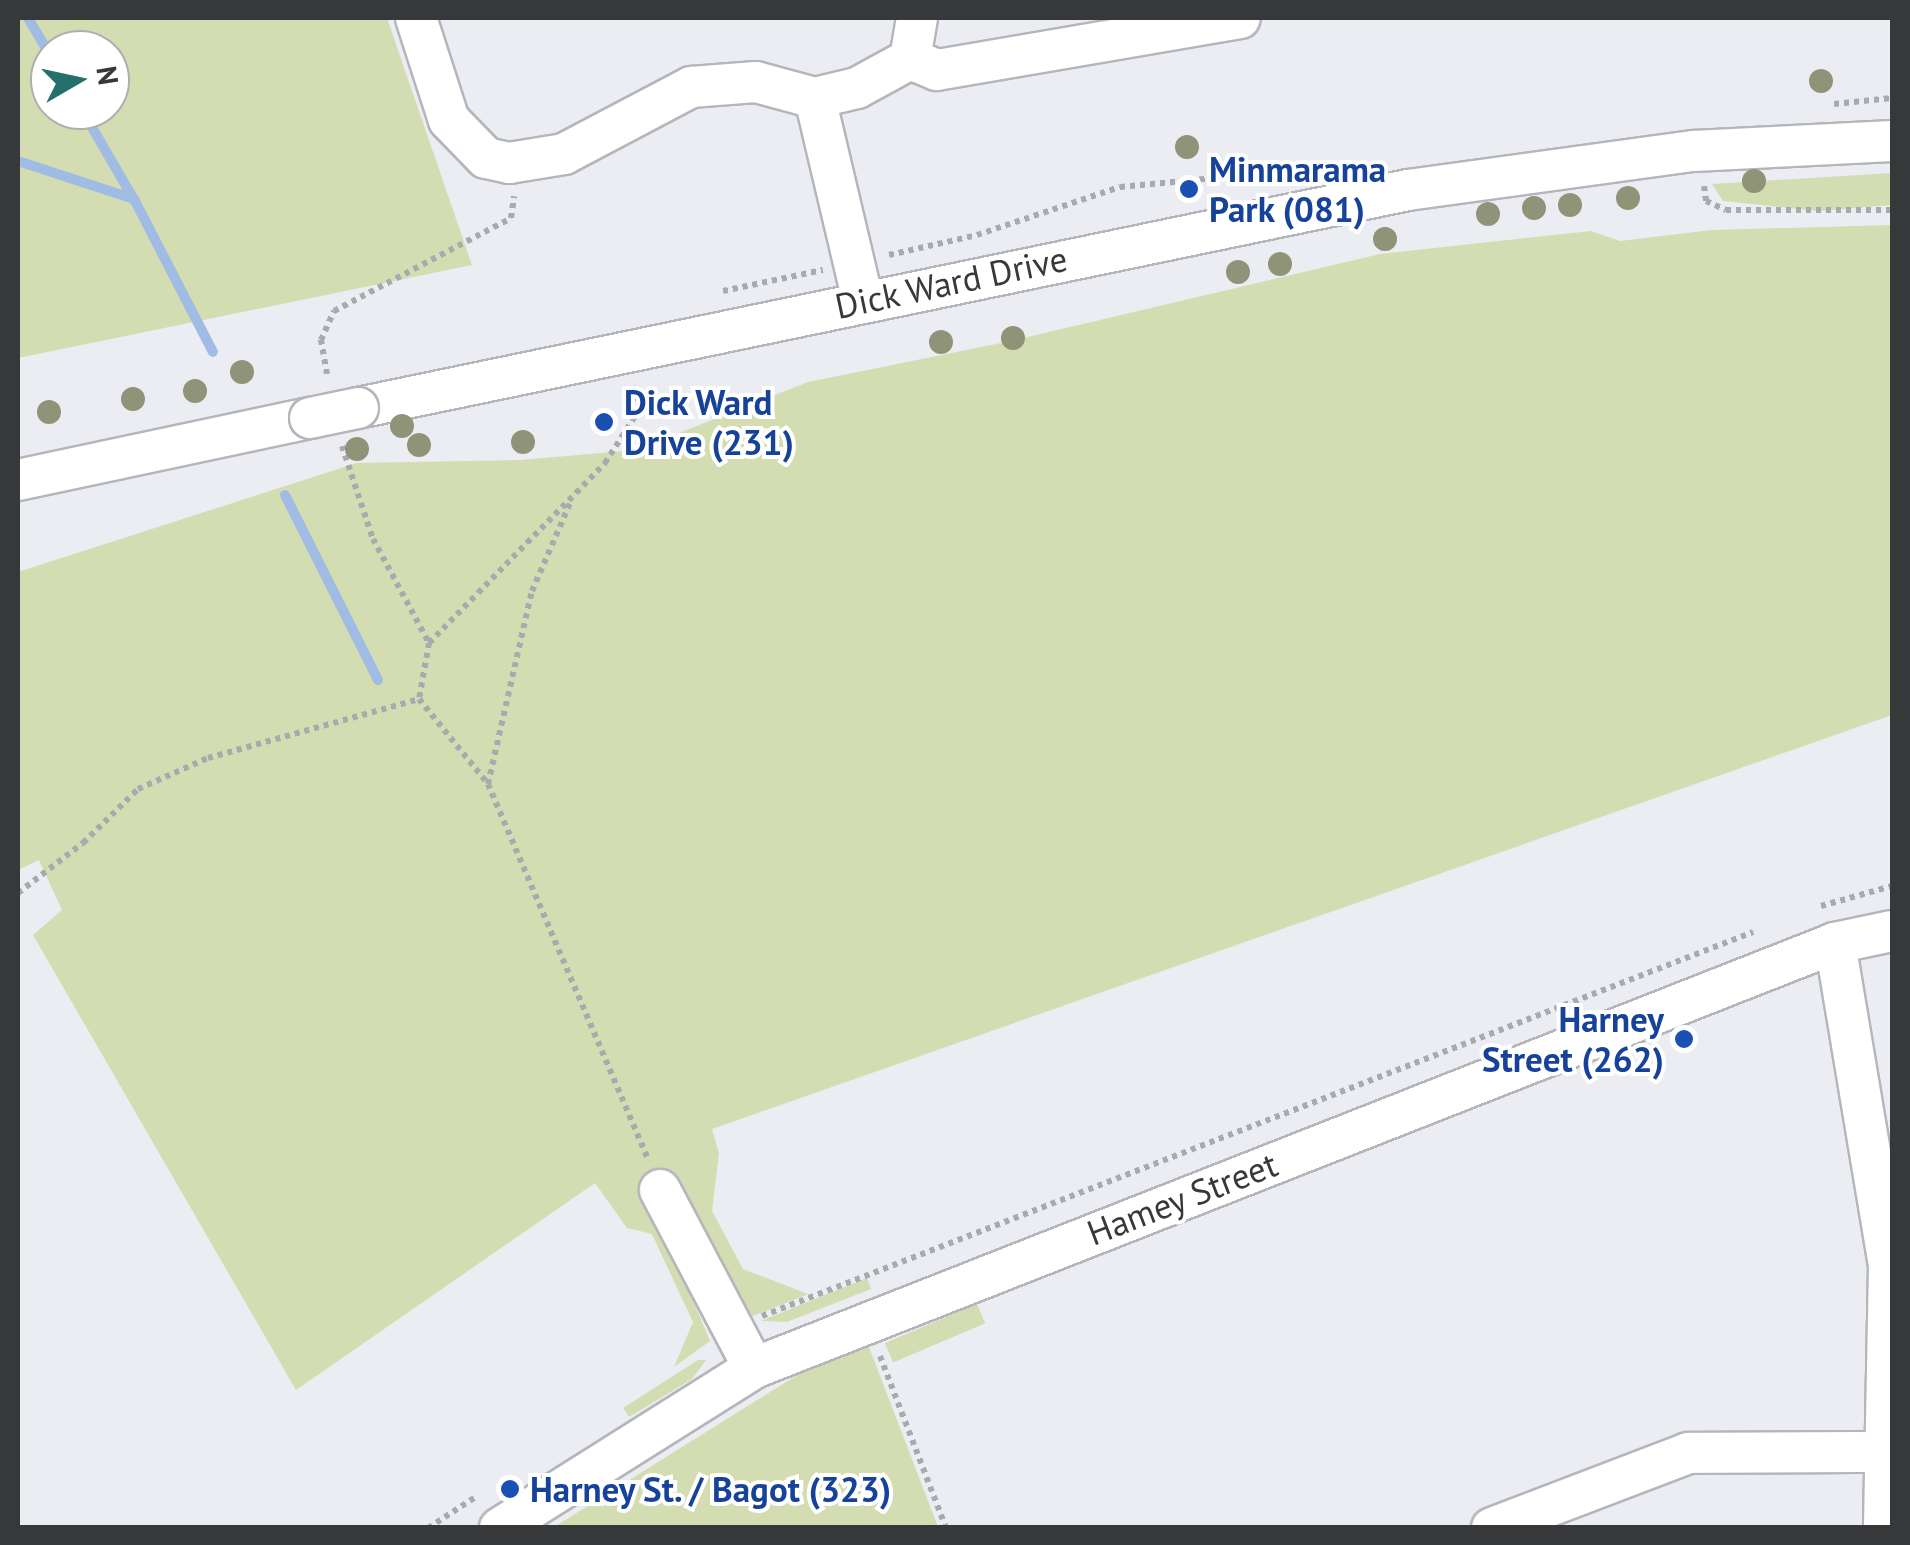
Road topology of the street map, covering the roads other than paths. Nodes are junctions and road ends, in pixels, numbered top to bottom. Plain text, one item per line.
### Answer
1 (416, 18) edge
2 (917, 18) edge
3 (1240, 18) edge
4 (910, 59) junction
5 (816, 98) junction
6 (1892, 141) edge
7 (863, 300) junction
8 (18, 480) edge
9 (1892, 931) edge
10 (1835, 943) junction
11 (660, 1190) road end
12 (754, 1368) junction
13 (1884, 1452) junction
14 (500, 1528) edge
15 (1492, 1528) edge
16 (1884, 1528) edge

1 - 5 street
2 - 4 street
3 - 4 street
4 - 5 street
5 - 7 street
6 - 7 street, Dick Ward Drive
7 - 8 street, Dick Ward Drive
9 - 10 street, Hamey Street
10 - 12 street, Hamey Street
10 - 13 street
11 - 12 street
12 - 14 street, Hamey Street
13 - 15 street
13 - 16 street

